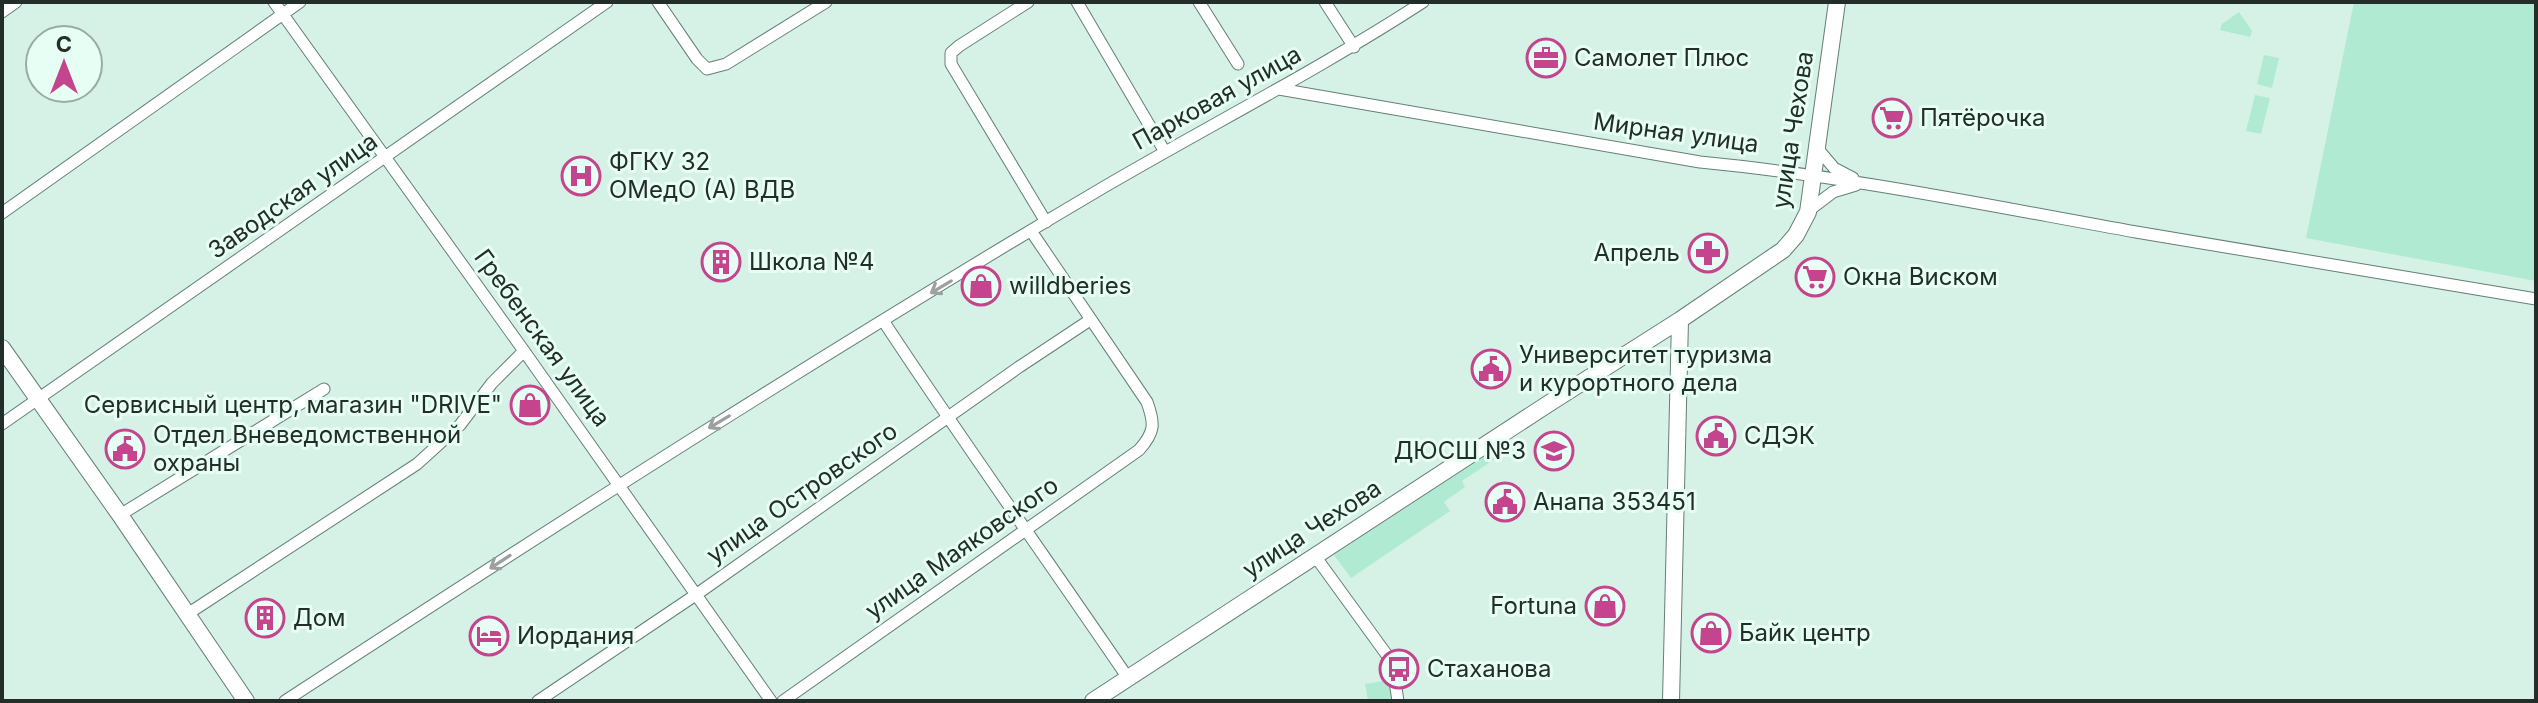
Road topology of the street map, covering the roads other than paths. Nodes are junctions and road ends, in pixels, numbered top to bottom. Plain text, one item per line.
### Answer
1 (16, 2) edge
2 (274, 2) edge
3 (300, 2) edge
4 (607, 2) edge
5 (658, 2) edge
6 (826, 2) edge
7 (1028, 2) edge
8 (1077, 2) edge
9 (1199, 2) edge
10 (1325, 2) edge
11 (1423, 2) edge
12 (1837, 2) edge
13 (2, 12) edge
14 (282, 14) junction
15 (1354, 47) junction
16 (1238, 64) dead end
17 (1279, 89) junction
18 (1817, 148) junction
19 (1165, 152) junction
20 (386, 158) junction
21 (1814, 176) junction
22 (1864, 183) junction
23 (1808, 212) junction
24 (2, 213) edge
25 (1046, 222) junction
26 (1031, 231) junction
27 (2536, 299) edge
28 (1090, 320) junction
29 (1680, 320) junction
30 (884, 322) junction
31 (2, 348) edge
32 (524, 351) junction
33 (324, 389) dead end
34 (38, 399) junction
35 (947, 418) junction
36 (2, 424) edge
37 (619, 484) junction
38 (120, 515) junction
39 (1027, 530) junction
40 (1315, 556) junction
41 (697, 594) junction
42 (186, 615) junction
43 (1128, 678) junction
44 (246, 701) edge
45 (285, 701) edge
46 (538, 701) edge
47 (771, 701) edge
48 (783, 701) edge
49 (1093, 701) edge
50 (1398, 701) edge
51 (1671, 701) edge

1 - 13 street
2 - 14 street, Гребенская улица
3 - 14 street
4 - 20 street, Заводская улица
5 - 6 street
7 - 25 street
8 - 19 street
9 - 16 street
10 - 15 street
11 - 15 street, Парковая улица
12 - 18 street, улица Чехова
14 - 20 street, Гребенская улица
14 - 24 street
15 - 17 street, Парковая улица
17 - 19 street, Парковая улица
17 - 21 street, Мирная улица
18 - 21 street, улица Чехова
18 - 22 street
19 - 25 street, Парковая улица
20 - 32 street, Гребенская улица
20 - 34 street, Заводская улица
21 - 22 street, Мирная улица
21 - 23 street, улица Чехова
22 - 23 street
22 - 27 street, Мирная улица
23 - 29 street, улица Чехова
25 - 26 street, Парковая улица
26 - 28 street
26 -> 30 street, Парковая улица
28 - 35 street, улица Островского
28 - 39 street, улица Маяковского
29 - 40 street, улица Чехова
29 - 51 street
30 - 35 street
30 -> 37 street, Парковая улица
31 - 34 street
32 - 37 street, Гребенская улица
32 - 42 street
33 - 38 street
34 - 36 street, Заводская улица
34 - 38 street
35 - 39 street
35 - 41 street, улица Островского
37 - 41 street, Гребенская улица
37 -> 45 street, Парковая улица
38 - 42 street
39 - 43 street
39 - 48 street, улица Маяковского
40 - 43 street, улица Чехова
40 - 50 street
41 - 46 street, улица Островского
41 - 47 street, Гребенская улица
42 - 44 street
43 - 49 street, улица Чехова

